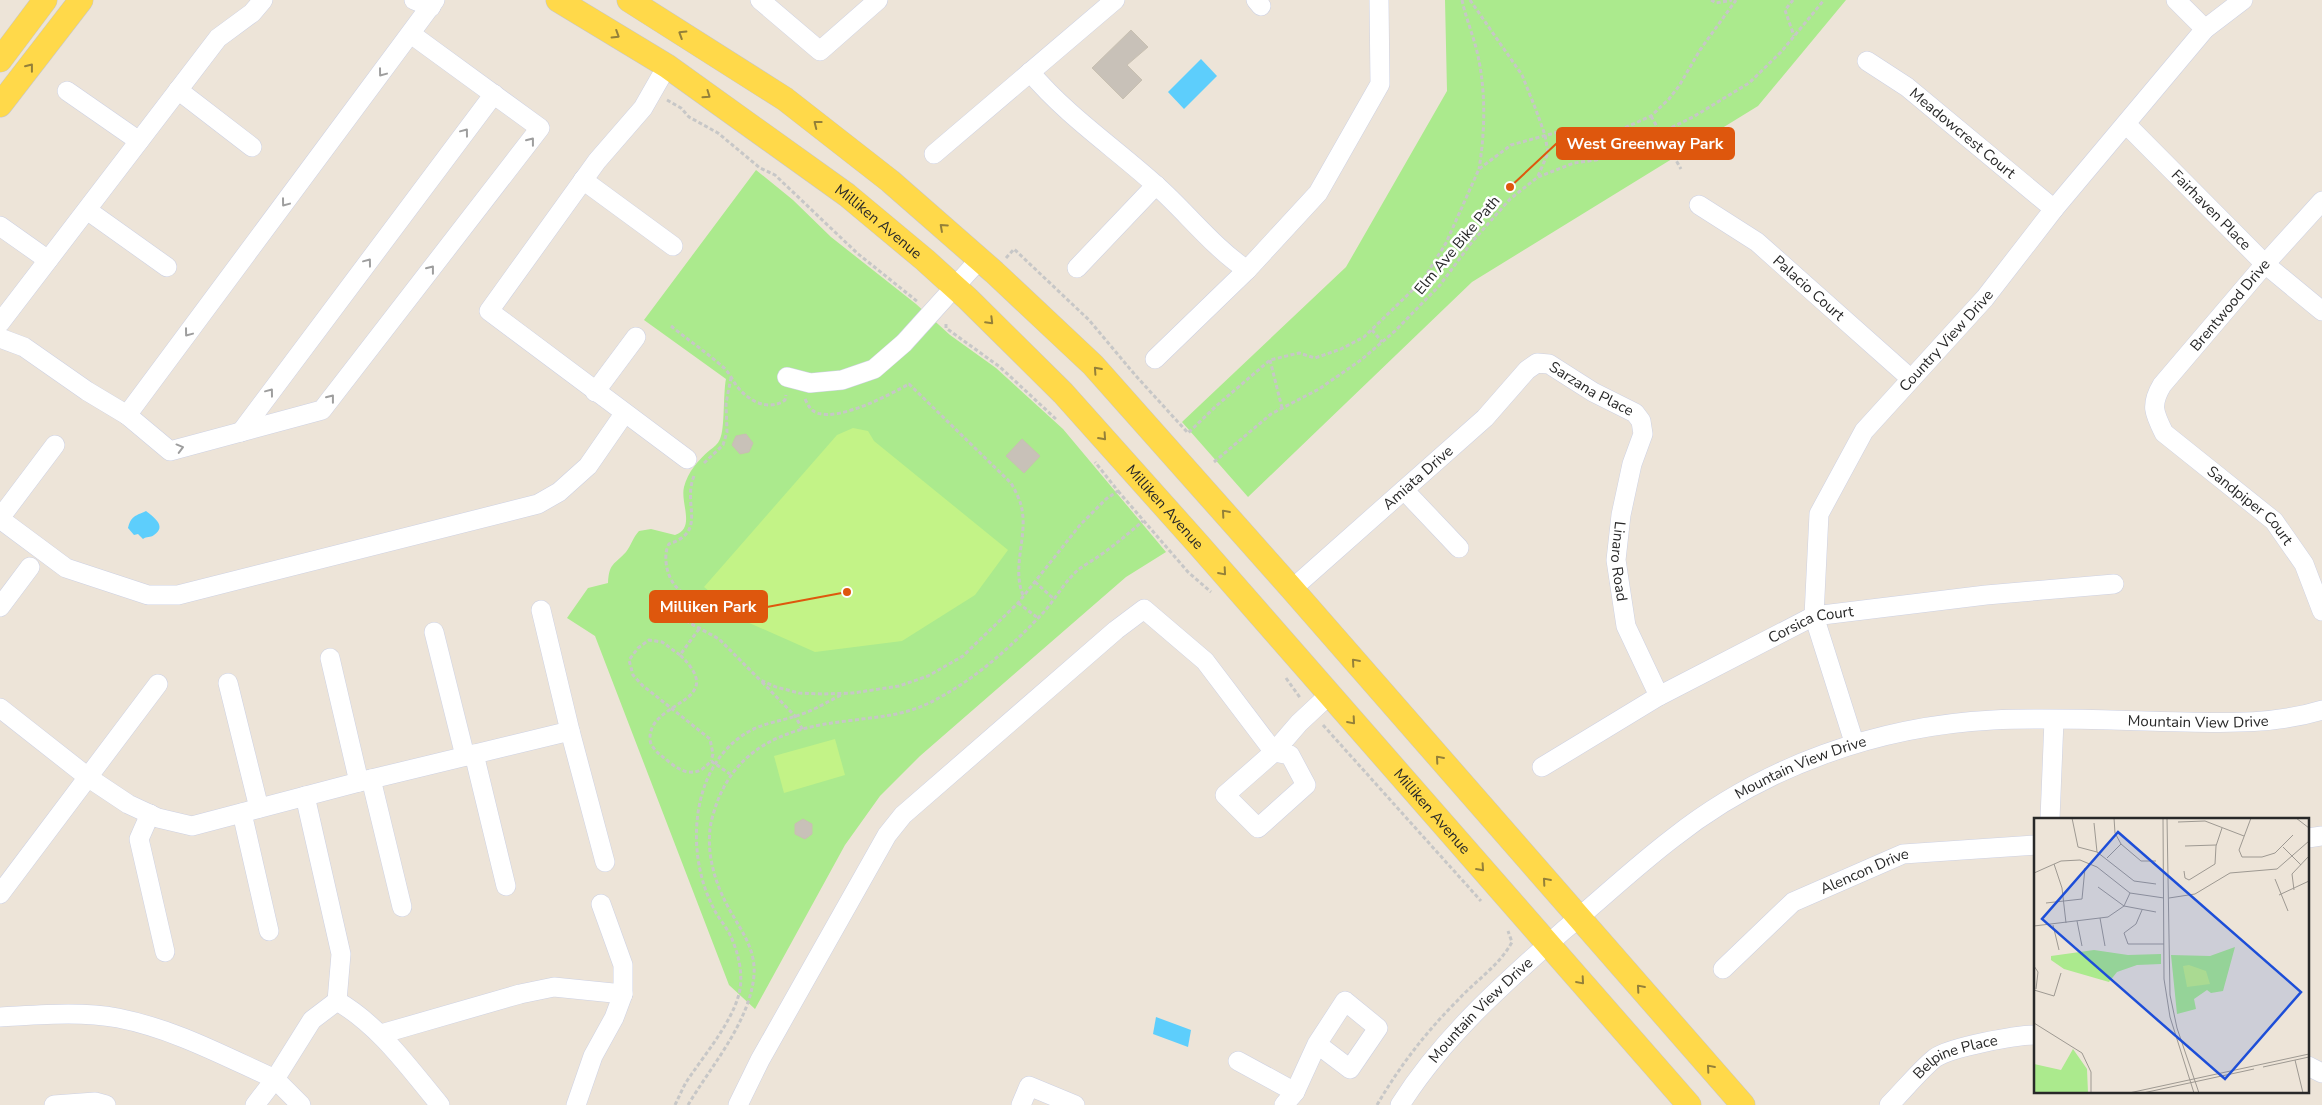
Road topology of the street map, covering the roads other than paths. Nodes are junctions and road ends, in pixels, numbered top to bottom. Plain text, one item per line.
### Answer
1 (45, 0) edge
2 (81, 0) edge
3 (263, 0) edge
4 (558, 0) edge
5 (629, 0) edge
6 (760, 0) edge
7 (878, 0) edge
8 (1379, 0) edge
9 (2176, 0) edge
10 (2243, 0) edge
11 (427, 2) edge
12 (1104, 3) edge
13 (2205, 29) junction
14 (411, 34) junction
15 (0, 60) edge
16 (1867, 61) dead end
17 (667, 66) junction
18 (1030, 72) junction
19 (178, 90) junction
20 (67, 91) dead end
21 (494, 94) junction
22 (0, 105) edge
23 (2126, 124) junction
24 (139, 141) junction
25 (252, 146) dead end
26 (934, 154) dead end
27 (583, 180) junction
28 (1156, 185) junction
29 (2322, 201) edge
30 (1699, 205) dead end
31 (86, 210) junction
32 (2054, 210) junction
33 (0, 226) edge
34 (673, 246) dead end
35 (48, 260) junction
36 (979, 260) junction
37 (2265, 264) junction
38 (167, 267) dead end
39 (1078, 268) dead end
40 (1247, 270) junction
41 (955, 287) junction
42 (2322, 311) edge
43 (0, 323) edge
44 (636, 337) dead end
45 (0, 338) edge
46 (1155, 360) dead end
47 (1537, 363) joint
48 (1910, 378) junction
49 (787, 382) road end
50 (595, 392) junction
51 (624, 414) junction
52 (126, 415) junction
53 (2156, 417) joint
54 (1641, 421) joint
55 (241, 432) junction
56 (55, 445) dead end
57 (687, 459) dead end
58 (1404, 490) junction
59 (0, 519) edge
60 (1459, 548) dead end
61 (30, 567) dead end
62 (2114, 584) dead end
63 (1292, 589) junction
64 (0, 607) edge
65 (541, 610) dead end
66 (2322, 611) edge
67 (1814, 616) junction
68 (434, 632) dead end
69 (330, 658) dead end
70 (228, 683) dead end
71 (158, 684) dead end
72 (1329, 695) junction
73 (1659, 696) junction
74 (0, 708) edge
75 (2322, 710) edge
76 (2054, 720) junction
77 (570, 731) junction
78 (1854, 742) junction
79 (470, 755) junction
80 (1542, 767) dead end
81 (89, 778) junction
82 (365, 781) junction
83 (305, 796) junction
84 (251, 811) junction
85 (150, 814) junction
86 (2050, 818) edge
87 (2034, 845) edge
88 (605, 862) dead end
89 (506, 886) dead end
90 (0, 894) edge
91 (601, 904) dead end
92 (402, 908) dead end
93 (1578, 918) junction
94 (269, 930) dead end
95 (1549, 944) junction
96 (165, 952) dead end
97 (1723, 969) dead end
98 (623, 994) junction
99 (337, 1001) junction
100 (0, 1017) edge
101 (381, 1034) junction
102 (2034, 1035) edge
103 (1317, 1044) dead end
104 (1238, 1061) dead end
105 (2310, 1067) edge
106 (2322, 1073) edge
107 (275, 1079) junction
108 (1290, 1098) edge
109 (54, 1105) edge
110 (106, 1105) edge
111 (255, 1105) edge
112 (301, 1105) edge
113 (440, 1105) edge
114 (576, 1105) edge
115 (738, 1105) edge
116 (1021, 1105) edge
117 (1075, 1105) edge
118 (1400, 1105) edge
119 (1689, 1105) edge
120 (1742, 1105) edge
121 (1889, 1105) edge

1 - 15 main road
22 -> 2 main road
3 - 19 street
4 -> 17 main road, Milliken Avenue
36 -> 5 main road
6 - 7 street
8 - 40 street
9 - 13 street
10 - 13 street, Country View Drive
11 - 14 street
12 - 18 street
13 - 23 street, Country View Drive
14 - 21 street
14 -> 52 street
16 - 32 street, Meadowcrest Court
17 - 27 street
17 -> 41 main road, Milliken Avenue
18 - 26 street
18 - 28 street
19 - 24 street
19 - 25 street
20 - 24 street
55 -> 21 street
55 -> 21 street
23 - 32 street, Country View Drive
23 - 37 street, Fairhaven Place
24 - 31 street
27 - 34 street
27 - 50 street
28 - 39 street
28 - 40 street
29 - 37 street, Brentwood Drive
30 - 48 street, Palacio Court
31 - 35 street
31 - 38 street
32 - 48 street, Country View Drive
33 - 35 street
35 - 43 street
36 - 41 street
63 -> 36 main road
37 - 42 street, Fairhaven Place
37 - 53 street, Brentwood Drive
40 - 46 street
41 - 49 street
41 -> 72 main road, Milliken Avenue
44 - 50 street
45 - 52 street
47 - 54 street, Sarzana Place
47 - 58 street, Amiata Drive
48 - 67 street, Country View Drive
50 - 51 street
51 - 57 street
51 - 59 street
52 -> 55 street
53 - 66 street, Sandpiper Court
54 - 73 street, Linaro Road
56 - 59 street
58 - 60 street
58 - 63 street, Amiata Drive
61 - 64 street
62 - 67 street, Corsica Court
93 -> 63 main road
65 - 77 street
67 - 73 street, Corsica Court
67 - 78 street, Country View Drive
68 - 79 street
69 - 82 street
70 - 84 street
71 - 81 street
72 -> 95 main road, Milliken Avenue
72 - 115 street
73 - 80 street, Corsica Court
74 - 81 street
75 - 76 street, Mountain View Drive
76 - 78 street, Mountain View Drive
76 - 86 street
77 - 79 street
77 - 88 street
78 - 93 street, Mountain View Drive
79 - 82 street
79 - 89 street
81 - 85 street
81 - 90 street
82 - 83 street
82 - 92 street
83 - 84 street
83 - 99 street
84 - 85 street
84 - 94 street
85 - 96 street
87 - 97 street, Alencon Drive
91 - 98 street
93 - 95 street, Mountain View Drive
120 -> 93 main road
95 - 118 street, Mountain View Drive
95 -> 119 main road, Milliken Avenue
98 - 101 street
98 - 114 street
99 - 101 street
99 - 107 street
100 - 107 street
101 - 113 street
102 - 121 street, Belpine Place
103 - 108 street
104 - 108 street
105 - 106 street
107 - 111 street
107 - 112 street
109 - 110 street
116 - 117 street

